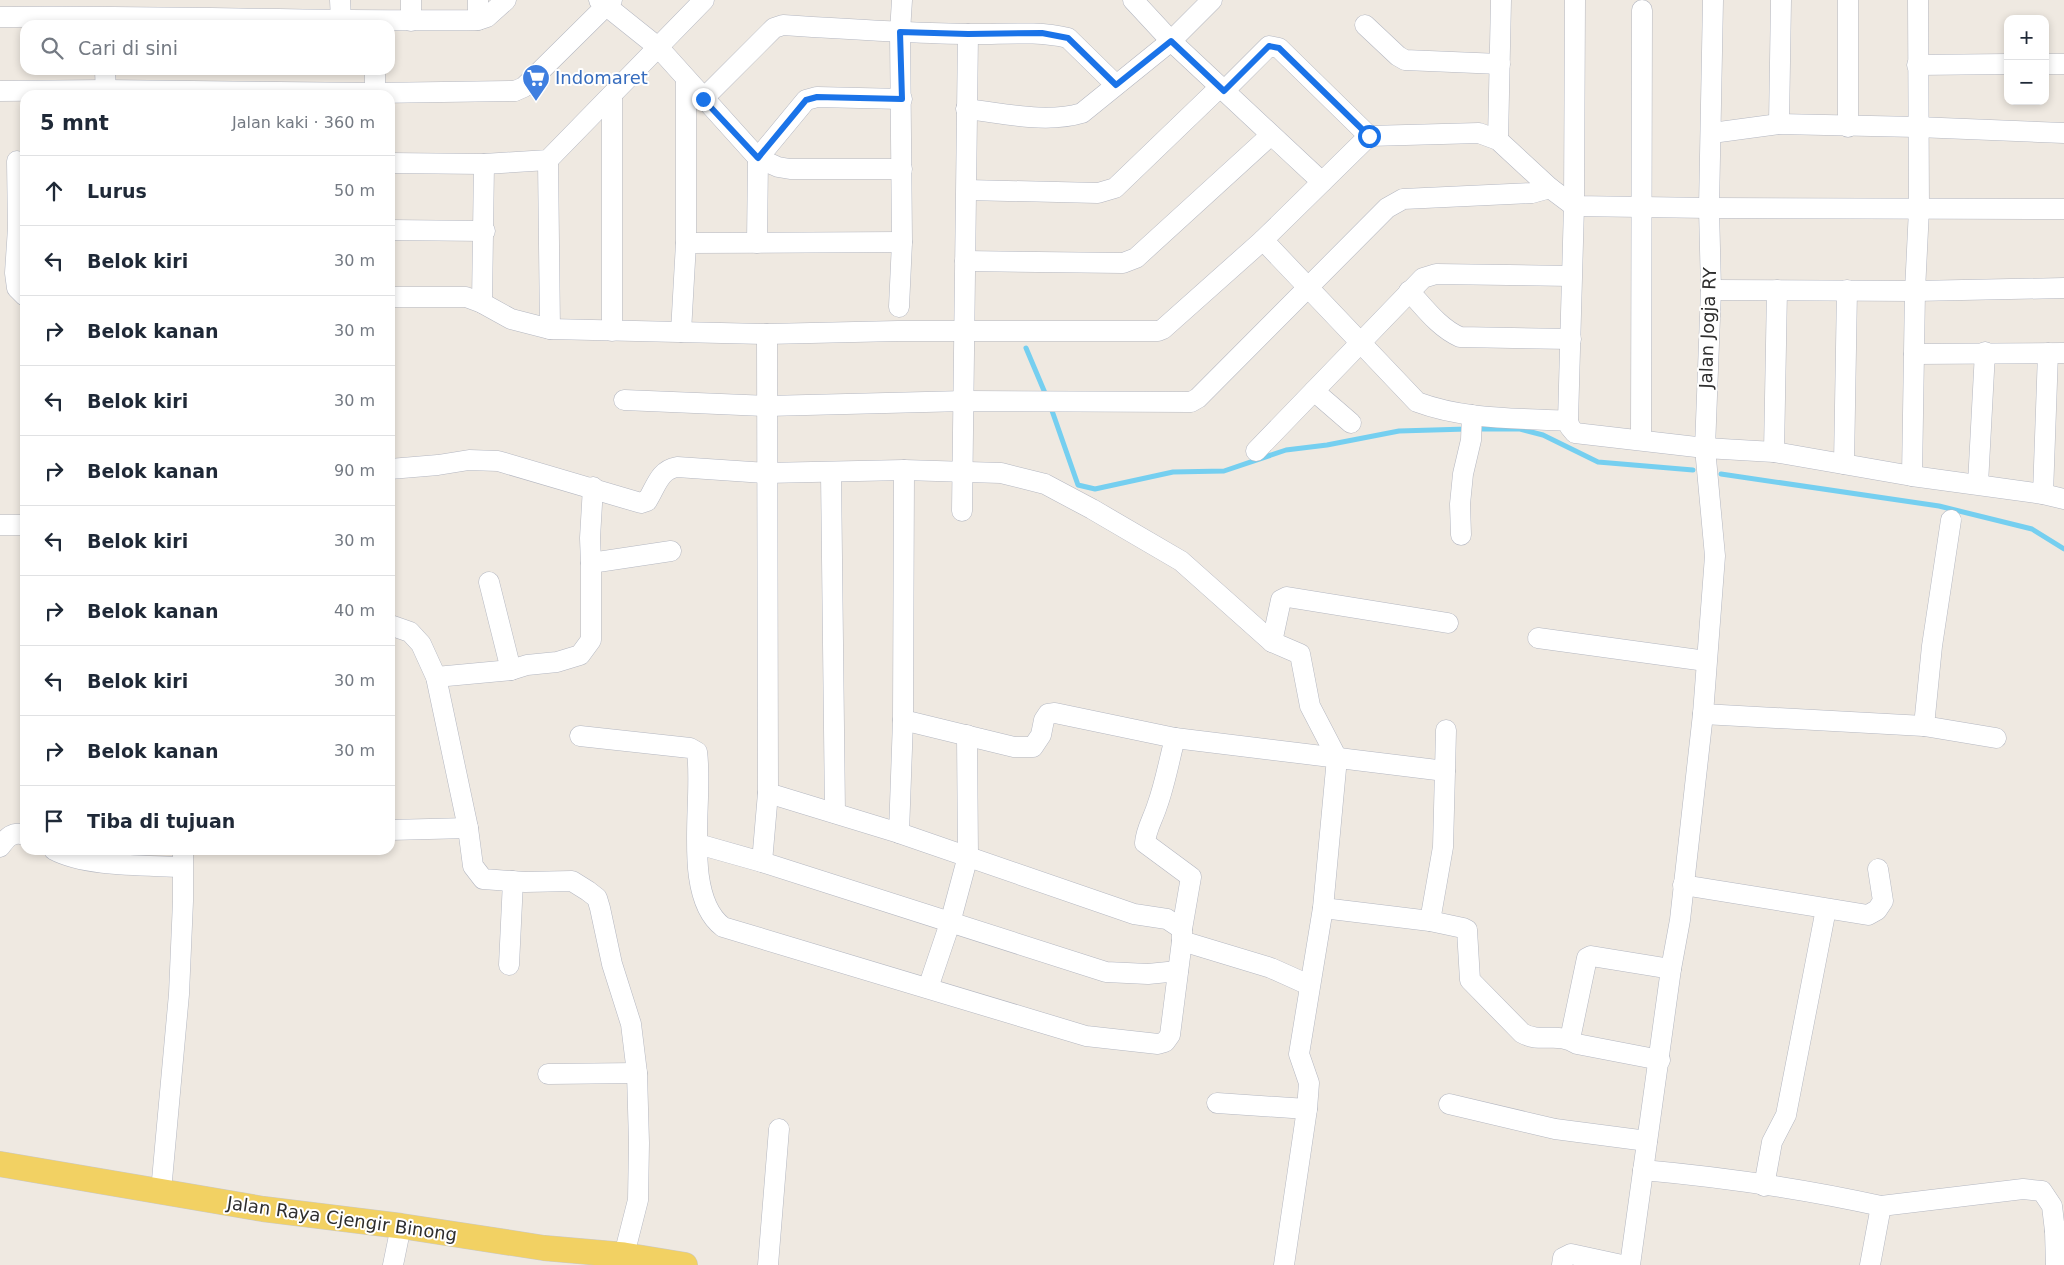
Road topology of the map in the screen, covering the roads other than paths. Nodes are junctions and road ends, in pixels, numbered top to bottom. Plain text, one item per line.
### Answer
1 (340, 0) edge
2 (411, 0) edge
3 (506, 0) edge
4 (704, 0) edge
5 (902, 0) edge
6 (1133, 0) edge
7 (1212, 0) edge
8 (1501, 0) edge
9 (1575, 0) edge
10 (1713, 0) edge
11 (1781, 0) edge
12 (1848, 0) edge
13 (1918, 0) edge
14 (606, 2) edge
15 (478, 10) edge
16 (1642, 10) dead end
17 (0, 17) edge
18 (104, 20) edge
19 (341, 20) joint
20 (411, 21) junction
21 (395, 22) edge
22 (1365, 26) dead end
23 (900, 32) junction
24 (968, 34) junction
25 (1171, 41) junction
26 (659, 48) junction
27 (1500, 64) junction
28 (2004, 64) edge
29 (2049, 64) edge
30 (2064, 64) edge
31 (1917, 65) junction
32 (375, 75) edge
33 (686, 80) junction
34 (106, 85) edge
35 (1116, 85) junction
36 (1222, 89) junction
37 (255, 90) edge
38 (375, 90) edge
39 (0, 91) edge
40 (395, 94) edge
41 (612, 96) junction
42 (703, 99) junction
43 (902, 99) junction
44 (966, 109) junction
45 (1778, 124) junction
46 (1848, 127) junction
47 (1917, 127) junction
48 (1712, 133) junction
49 (2064, 133) edge
50 (1271, 135) junction
51 (1369, 136) junction
52 (1498, 140) junction
53 (758, 158) junction
54 (548, 160) junction
55 (14, 161) edge
56 (395, 163) edge
57 (484, 164) junction
58 (902, 169) junction
59 (1322, 182) junction
60 (1550, 188) junction
61 (967, 190) junction
62 (1574, 206) junction
63 (1642, 206) junction
64 (1710, 208) junction
65 (1919, 209) junction
66 (2064, 209) edge
67 (20, 218) edge
68 (395, 230) edge
69 (484, 231) junction
70 (20, 236) edge
71 (1263, 240) junction
72 (902, 242) junction
73 (686, 243) junction
74 (757, 243) junction
75 (965, 261) junction
76 (1571, 276) junction
77 (1307, 288) junction
78 (2064, 288) edge
79 (1409, 290) junction
80 (1711, 290) junction
81 (1777, 290) junction
82 (1847, 290) junction
83 (1915, 291) junction
84 (15, 293) edge
85 (395, 297) edge
86 (482, 303) junction
87 (899, 306) dead end
88 (550, 329) junction
89 (612, 331) junction
90 (681, 332) junction
91 (964, 332) junction
92 (767, 334) junction
93 (1571, 338) junction
94 (1361, 344) junction
95 (1985, 352) junction
96 (2056, 353) edge
97 (1914, 354) junction
98 (1314, 390) junction
99 (624, 400) dead end
100 (965, 401) junction
101 (768, 406) junction
102 (1568, 421) junction
103 (1350, 424) dead end
104 (1472, 425) junction
105 (1641, 440) junction
106 (1705, 448) junction
107 (1256, 451) dead end
108 (1774, 452) junction
109 (1844, 464) junction
110 (395, 469) edge
111 (904, 470) junction
112 (962, 472) junction
113 (831, 473) junction
114 (766, 474) junction
115 (1912, 476) junction
116 (1978, 484) junction
117 (593, 487) junction
118 (2043, 494) junction
119 (2064, 499) edge
120 (962, 511) dead end
121 (1951, 520) dead end
122 (0, 525) edge
123 (20, 525) edge
124 (1461, 535) dead end
125 (671, 551) dead end
126 (591, 563) junction
127 (489, 582) dead end
128 (1448, 623) dead end
129 (395, 627) edge
130 (1538, 638) dead end
131 (1272, 642) junction
132 (1706, 661) junction
133 (511, 670) junction
134 (436, 677) junction
135 (1703, 714) junction
136 (903, 720) junction
137 (1924, 726) junction
138 (1446, 730) dead end
139 (967, 735) junction
140 (580, 736) dead end
141 (1175, 738) junction
142 (1996, 738) dead end
143 (1336, 758) junction
144 (1446, 771) junction
145 (768, 793) junction
146 (835, 813) junction
147 (468, 828) junction
148 (395, 830) edge
149 (899, 833) junction
150 (20, 834) edge
151 (698, 844) junction
152 (0, 847) edge
153 (64, 855) edge
154 (968, 856) junction
155 (182, 859) edge
156 (762, 862) junction
157 (1878, 870) dead end
158 (513, 881) junction
159 (1684, 885) junction
160 (1323, 908) junction
161 (1826, 909) junction
162 (950, 922) junction
163 (1430, 922) junction
164 (1182, 935) junction
165 (509, 965) dead end
166 (1671, 969) junction
167 (1178, 971) junction
168 (1310, 985) junction
169 (928, 988) junction
170 (1570, 1039) junction
171 (1660, 1060) junction
172 (637, 1073) junction
173 (548, 1074) dead end
174 (1217, 1103) dead end
175 (1449, 1104) dead end
176 (1307, 1109) junction
177 (779, 1129) dead end
178 (1647, 1141) junction
179 (0, 1164) edge
180 (1642, 1170) junction
181 (1764, 1186) junction
182 (161, 1191) junction
183 (1881, 1206) junction
184 (401, 1226) junction
185 (2059, 1231) edge
186 (624, 1255) junction
187 (545, 1256) edge
188 (590, 1258) edge
189 (394, 1265) edge
190 (685, 1265) edge
191 (768, 1265) edge
192 (1284, 1265) edge
193 (1562, 1265) edge
194 (1622, 1265) edge
195 (1630, 1265) edge
196 (1870, 1265) edge
197 (2056, 1265) edge

1 - 19 street
2 - 20 street
3 - 15 street
4 - 26 street
5 - 23 street
6 - 25 street
7 - 25 street
8 - 27 street
9 - 62 street
10 - 48 street, Jalan Jogja RY
11 - 45 street
12 - 46 street
13 - 31 street
14 - 26 street
14 - 40 street
15 - 20 street
16 - 63 street
17 - 18 street
18 - 19 street
20 - 21 street
22 - 27 street
23 - 24 street
23 - 42 street
23 - 43 street
24 - 35 street
24 - 44 street
25 - 35 street
25 - 36 street
26 - 33 street
26 - 41 street
27 - 52 street
28 - 31 street
29 - 30 street
31 - 47 street
32 - 38 street
33 - 42 street
33 - 73 street
34 - 37 street
34 - 39 street
35 - 44 street
36 - 50 street
36 - 51 street
36 - 61 street
41 - 54 street
41 - 89 street
42 - 53 street
43 - 53 street
43 - 58 street
44 - 61 street
45 - 46 street
45 - 48 street
46 - 47 street
47 - 49 street
47 - 65 street
48 - 64 street, Jalan Jogja RY
50 - 59 street
50 - 75 street
51 - 52 street
51 - 59 street
52 - 60 street
53 - 58 street
53 - 74 street
54 - 57 street
54 - 88 street
55 - 67 street
56 - 57 street
57 - 69 street
58 - 72 street
59 - 71 street
60 - 62 street
60 - 77 street
61 - 75 street
62 - 63 street
62 - 76 street
63 - 64 street
63 - 105 street
64 - 65 street
64 - 80 street, Jalan Jogja RY
65 - 66 street
65 - 83 street
68 - 69 street
69 - 86 street
70 - 84 street
71 - 77 street
71 - 91 street
72 - 74 street
72 - 87 street
73 - 74 street
73 - 90 street
75 - 91 street
76 - 79 street
76 - 93 street
77 - 94 street
77 - 100 street
78 - 83 street
79 - 93 street
79 - 94 street
80 - 81 street
80 - 106 street, Jalan Jogja RY
81 - 82 street
81 - 108 street
82 - 83 street
82 - 109 street
83 - 97 street
85 - 86 street
86 - 88 street
88 - 89 street
89 - 90 street
90 - 92 street
91 - 92 street
91 - 100 street
92 - 101 street
93 - 102 street
94 - 98 street
94 - 104 street
95 - 96 street
95 - 97 street
95 - 116 street
96 - 118 street
97 - 115 street
98 - 103 street
98 - 107 street
99 - 101 street
100 - 101 street
100 - 112 street
101 - 114 street
102 - 104 street
102 - 105 street
104 - 124 street
105 - 106 street
106 - 108 street
106 - 132 street, Jalan Jogja RY
108 - 109 street
109 - 115 street
110 - 117 street
111 - 112 street
111 - 113 street
111 - 136 street
112 - 120 street
112 - 131 street
113 - 114 street
113 - 146 street
114 - 117 street
114 - 145 street
115 - 116 street
116 - 118 street
117 - 126 street
118 - 119 street
121 - 137 street
122 - 123 street
125 - 126 street
126 - 133 street
127 - 133 street
128 - 131 street
129 - 134 street
130 - 132 street
131 - 143 street
132 - 135 street, Jalan Jogja RY
133 - 134 street
134 - 147 street
135 - 137 street
135 - 159 street, Jalan Jogja RY
136 - 139 street
136 - 149 street
137 - 142 street
138 - 144 street
139 - 141 street
139 - 154 street
140 - 151 street
141 - 143 street
141 - 164 street
143 - 144 street
143 - 160 street
144 - 163 street
145 - 146 street
145 - 156 street
146 - 149 street
147 - 148 street
147 - 158 street
149 - 154 street
150 - 152 street
151 - 156 street
151 - 169 street
153 - 155 street
154 - 162 street
154 - 164 street
155 - 182 street
156 - 162 street
157 - 161 street
158 - 165 street
158 - 172 street
159 - 161 street
159 - 166 street, Jalan Jogja RY
160 - 163 street
160 - 168 street
161 - 181 street
162 - 167 street
162 - 169 street
163 - 170 street
164 - 167 street
164 - 168 street
166 - 170 street
166 - 171 street, Jalan Jogja RY
167 - 169 street
168 - 176 street
170 - 171 street
171 - 178 street, Jalan Jogja RY
172 - 173 street
172 - 186 street
174 - 176 street
175 - 178 street
176 - 192 street
177 - 191 street
178 - 180 street, Jalan Jogja RY
179 - 182 main road, Jalan Raya Cjengir Binong
180 - 181 street
180 - 195 street, Jalan Jogja RY
181 - 183 street
182 - 184 main road, Jalan Raya Cjengir Binong
183 - 185 street
183 - 196 street
184 - 187 main road, Jalan Raya Cjengir Binong
184 - 189 street
185 - 197 street
186 - 188 main road, Jalan Raya Cjengir Binong
186 - 190 main road, Jalan Raya Cjengir Binong
187 - 188 main road, Jalan Raya Cjengir Binong
193 - 194 street

